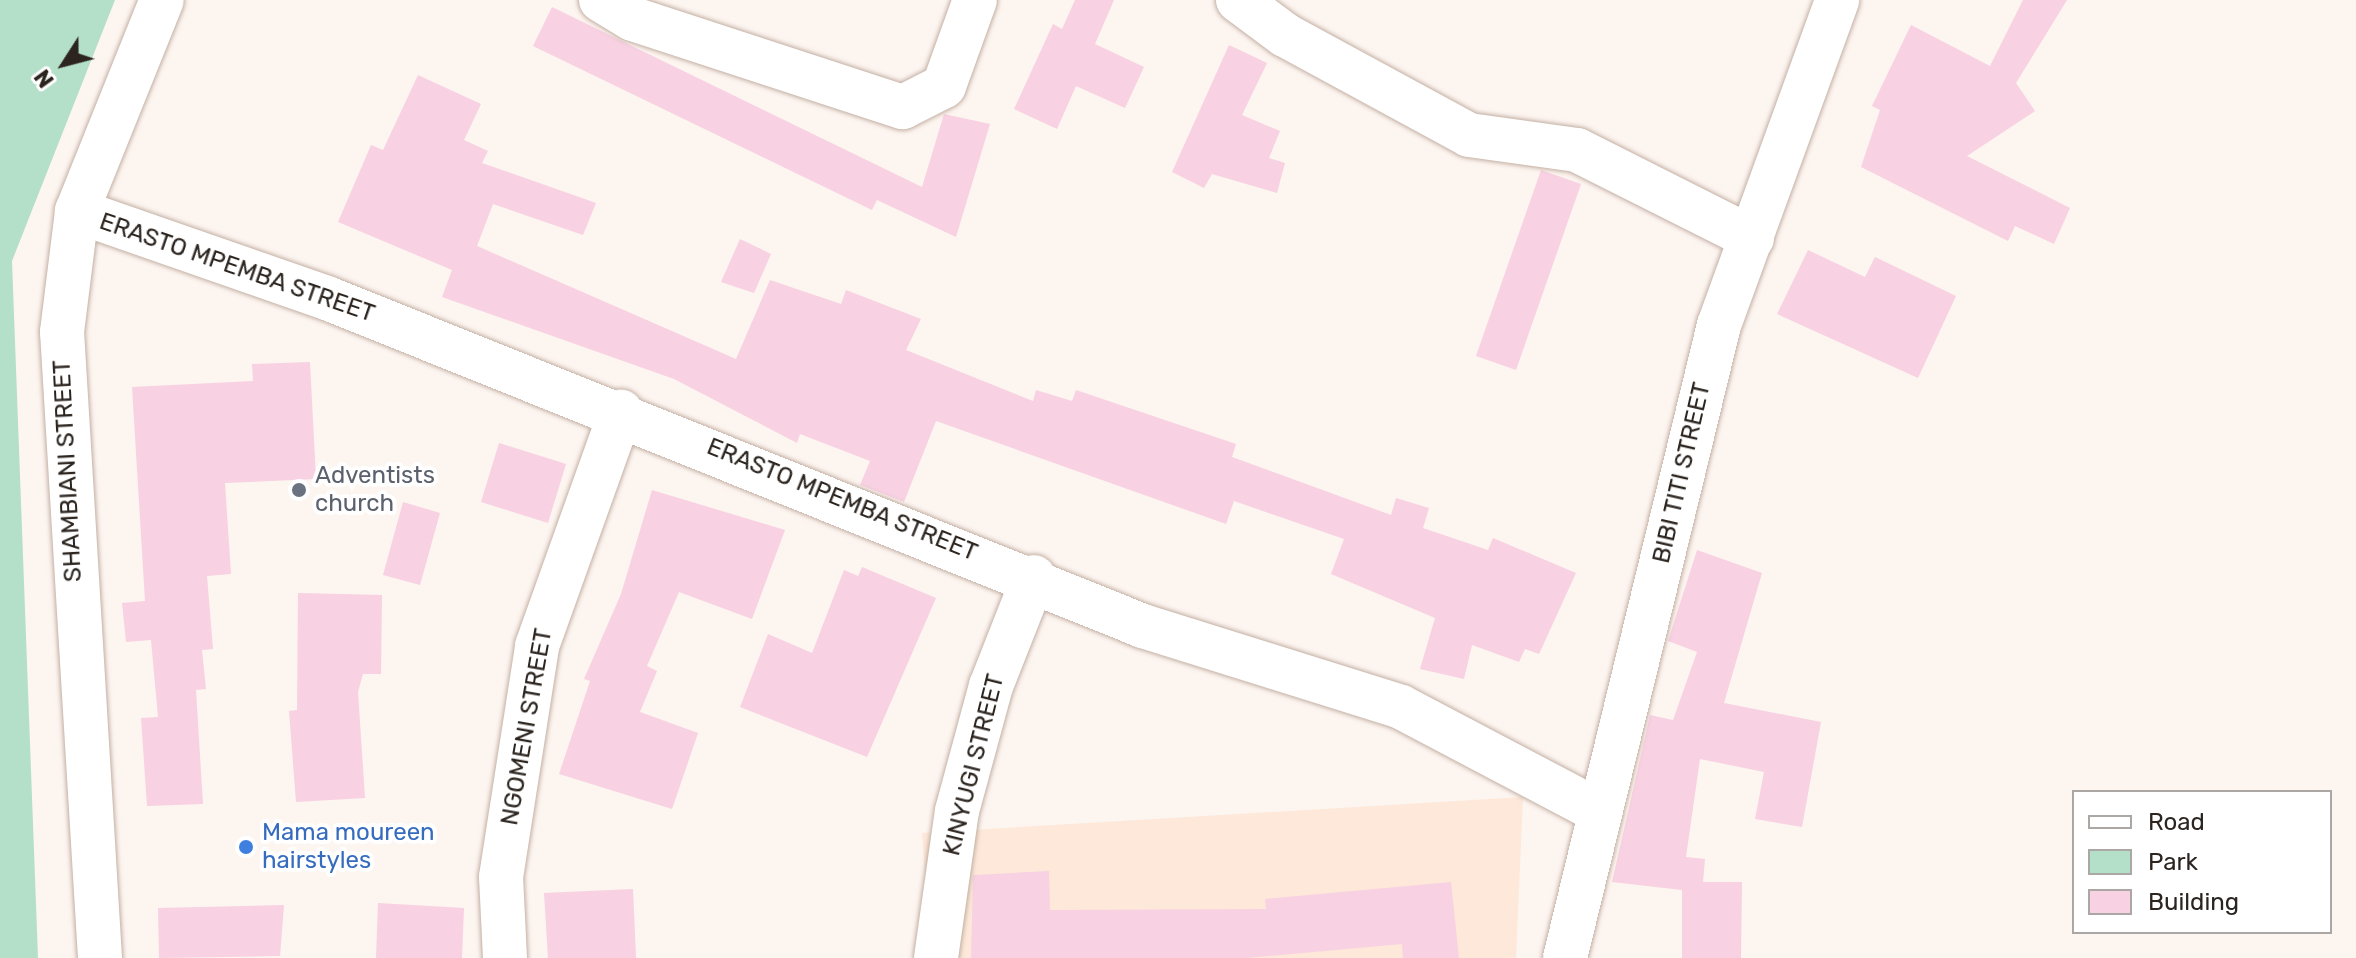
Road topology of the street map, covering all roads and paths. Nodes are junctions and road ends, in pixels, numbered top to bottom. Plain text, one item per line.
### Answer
1 (162, 0) edge
2 (601, 0) edge
3 (975, 0) edge
4 (1238, 0) edge
5 (1837, 0) edge
6 (77, 211) junction
7 (1752, 238) junction
8 (621, 412) junction
9 (1034, 577) junction
10 (1596, 810) junction
11 (100, 958) edge
12 (505, 958) edge
13 (936, 958) edge
14 (1565, 958) edge

1 - 6 street, SHAMBIANI STREET
2 - 3 street
4 - 7 street
5 - 7 street, BIBI TITI STREET
6 - 8 street, ERASTO MPEMBA STREET
6 - 11 street, SHAMBIANI STREET
7 - 10 street, BIBI TITI STREET
8 - 9 street, ERASTO MPEMBA STREET
8 - 12 street, NGOMENI STREET
9 - 10 street, ERASTO MPEMBA STREET
9 - 13 street, KINYUGI STREET
10 - 14 street, BIBI TITI STREET

